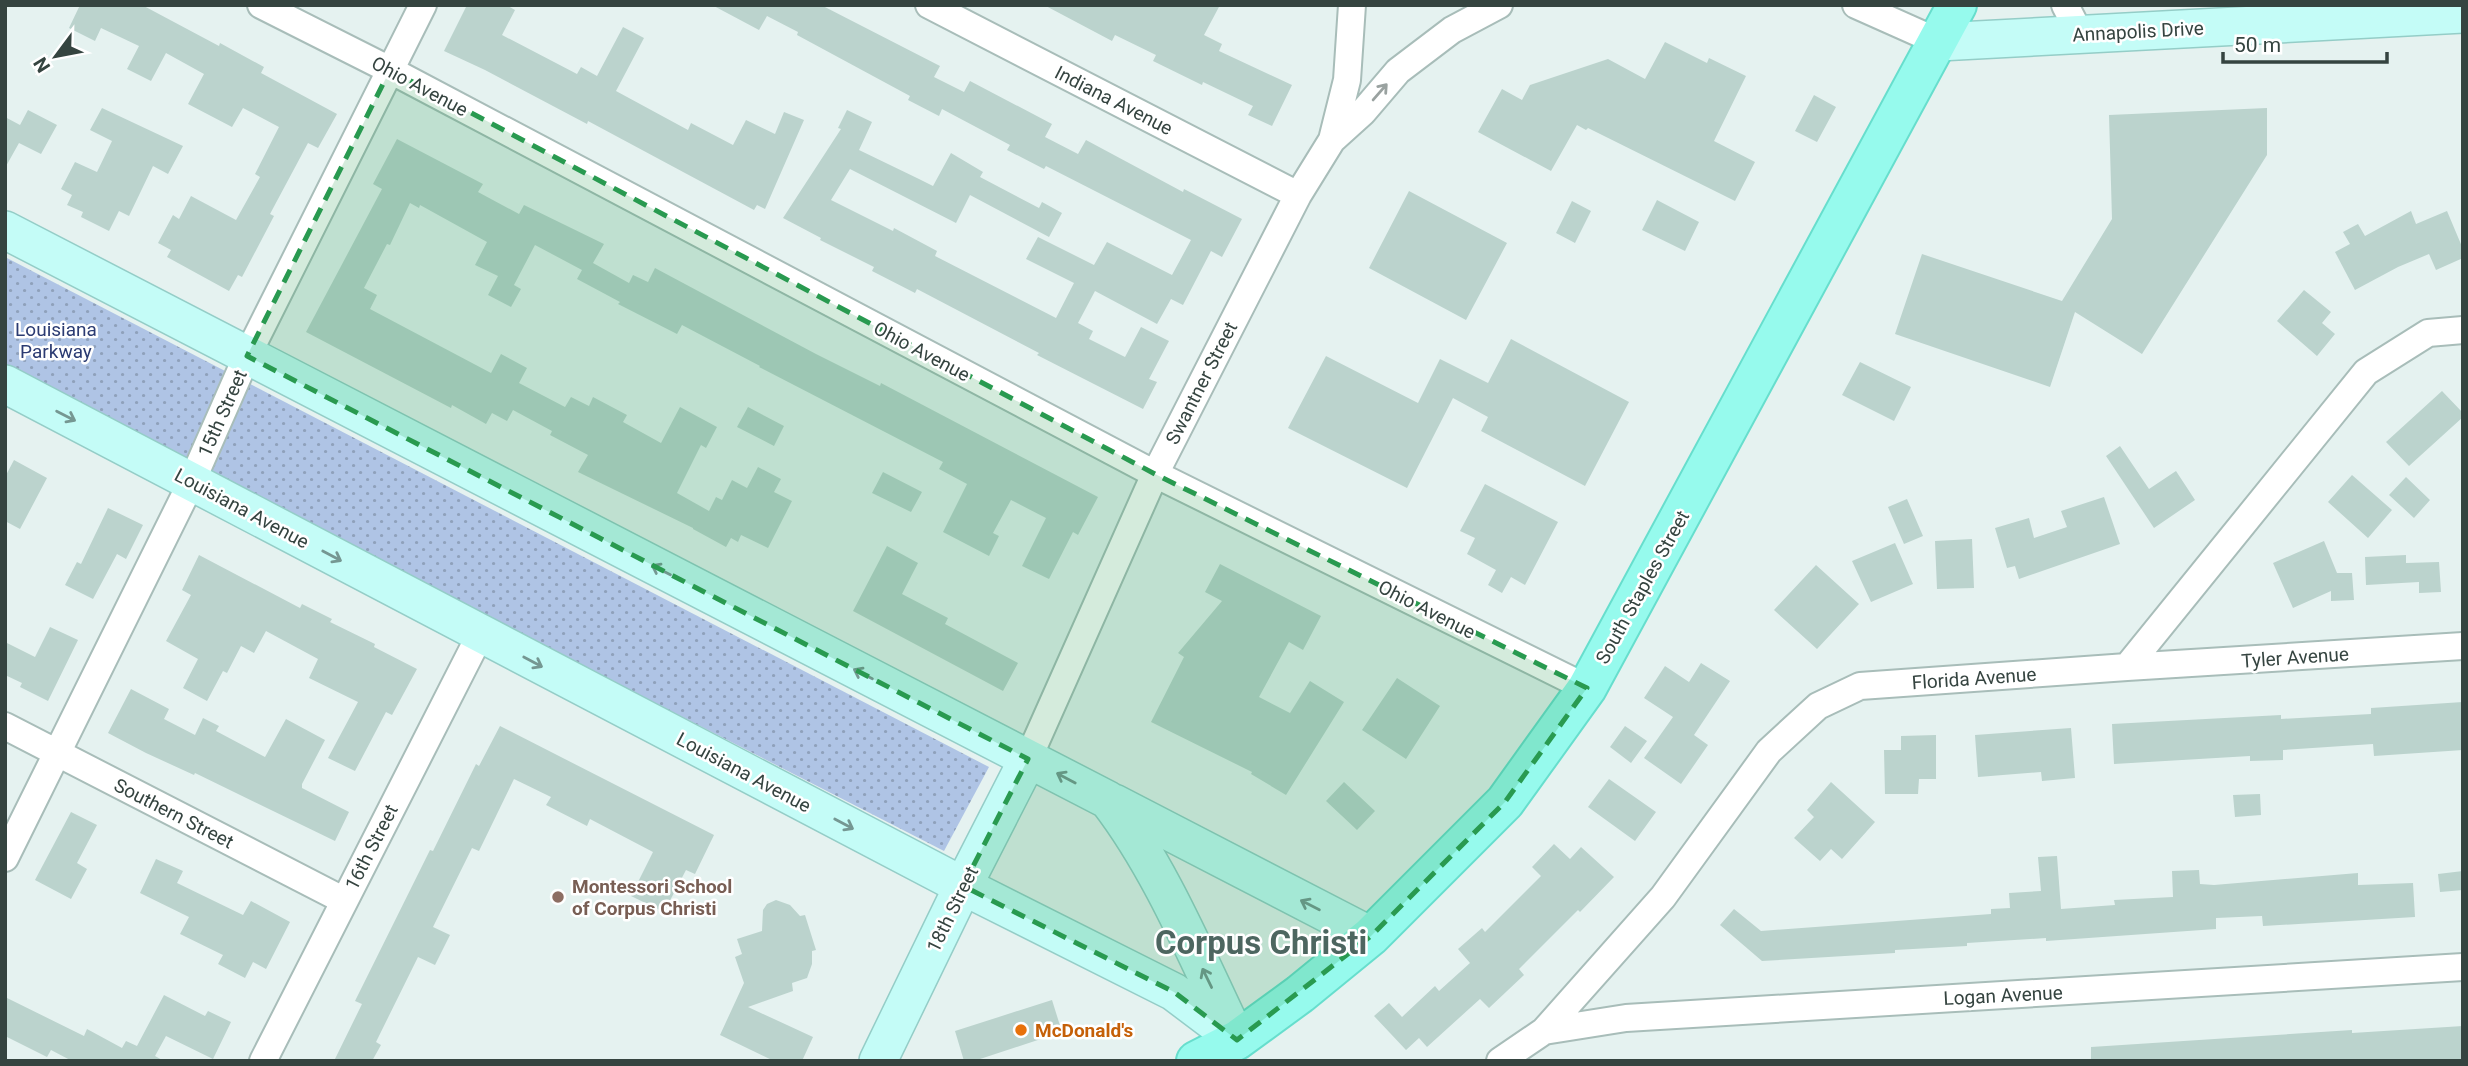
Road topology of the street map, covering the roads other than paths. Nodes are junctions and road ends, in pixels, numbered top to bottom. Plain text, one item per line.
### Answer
1 (261, 5) edge
2 (423, 5) edge
3 (929, 5) edge
4 (1352, 5) edge
5 (1499, 5) edge
6 (1856, 5) edge
7 (1957, 5) edge
8 (2373, 12) edge
9 (2463, 14) edge
10 (2073, 20) edge
11 (1939, 42) junction
12 (390, 70) junction
13 (1332, 140) junction
14 (1298, 195) junction
15 (5, 230) edge
16 (2463, 330) edge
17 (247, 356) junction
18 (5, 384) edge
19 (1155, 474) junction
20 (192, 481) junction
21 (480, 635) junction
22 (2463, 646) edge
23 (2127, 667) junction
24 (1587, 688) junction
25 (5, 726) edge
26 (59, 754) junction
27 (1028, 759) junction
28 (1108, 800) junction
29 (5, 858) edge
30 (963, 886) junction
31 (343, 900) junction
32 (1371, 936) junction
33 (2463, 967) edge
34 (1544, 1031) junction
35 (1244, 1050) edge
36 (263, 1061) edge
37 (878, 1061) edge
38 (1196, 1061) edge
39 (1500, 1061) edge

1 - 12 street, Ohio Avenue
2 - 12 street, 15th Street
3 - 14 street, Indiana Avenue
4 - 13 street, Swantner Street
13 -> 5 street
6 - 11 street
7 - 11 main road, South Staples Street
8 - 9 main road, Annapolis Drive
8 - 10 main road, Annapolis Drive
10 - 11 main road, Annapolis Drive
11 - 24 main road, South Staples Street
12 - 17 street, 15th Street
12 - 19 street, Ohio Avenue
13 - 14 street, Swantner Street
14 - 19 street, Swantner Street
15 - 17 main road
16 - 23 street
17 - 20 street, 15th Street
27 -> 17 main road
18 -> 20 main road, Louisiana Avenue
19 - 24 street, Ohio Avenue
19 - 27 street, Swantner Street
20 -> 21 main road, Louisiana Avenue
20 - 26 street, 15th Street
21 -> 30 main road, Louisiana Avenue
21 - 31 street, 16th Street
22 - 23 street, Tyler Avenue
23 - 34 street, Florida Avenue
24 - 32 main road, South Staples Street
25 - 26 street, Southern Street
26 - 29 street, 15th Street
26 - 31 street, Southern Street
28 -> 27 main road
27 - 30 main road, 18th Street
32 -> 28 main road
35 -> 28 main road
30 - 35 main road, Louisiana Avenue
30 - 37 main road, 18th Street
31 - 36 street, 16th Street
32 - 35 main road, South Staples Street
33 - 34 street, Logan Avenue
34 - 39 street, Florida Avenue
35 - 38 main road, South Staples Street

